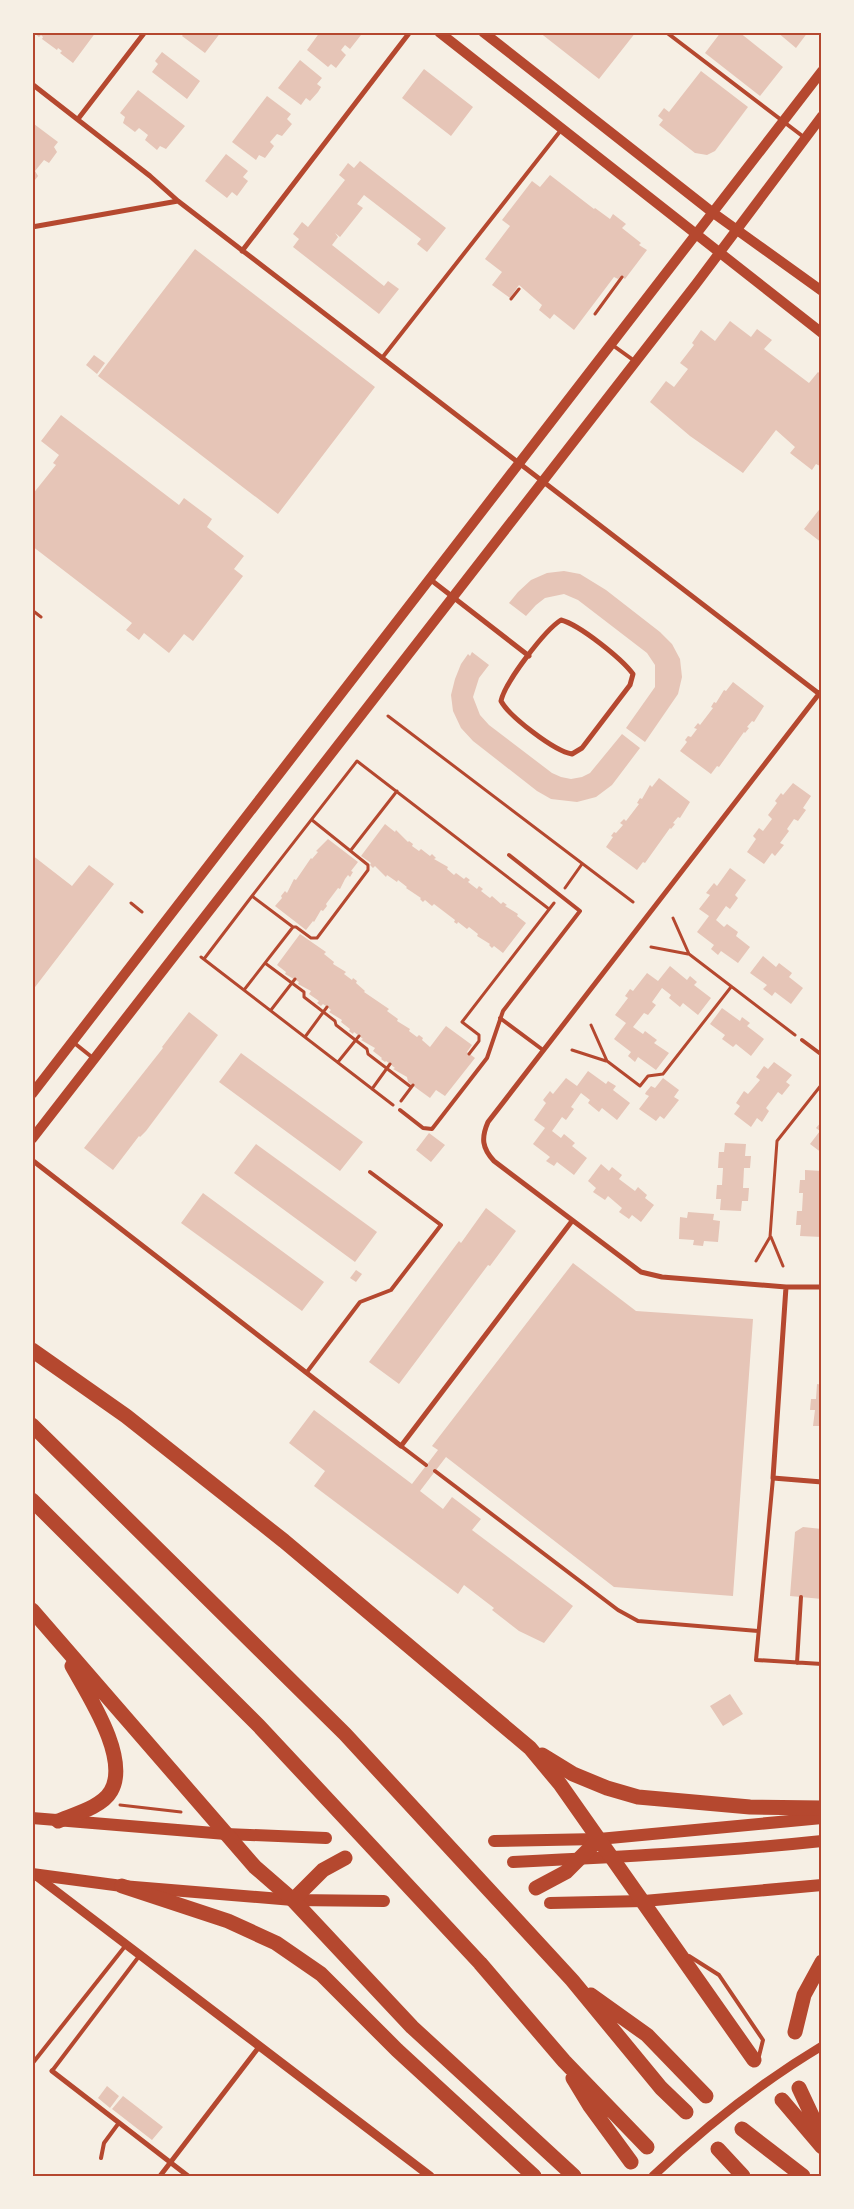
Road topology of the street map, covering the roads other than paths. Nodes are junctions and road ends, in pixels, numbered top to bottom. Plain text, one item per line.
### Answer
1 (145, 32) edge
2 (410, 32) edge
3 (439, 32) edge
4 (484, 32) edge
5 (666, 32) edge
6 (822, 71) edge
7 (32, 84) edge
8 (822, 116) edge
9 (78, 120) junction
10 (782, 122) junction
11 (563, 128) junction
12 (805, 138) junction
13 (178, 201) junction
14 (712, 212) junction
15 (32, 226) edge
16 (735, 229) junction
17 (696, 234) junction
18 (242, 251) junction
19 (719, 253) junction
20 (822, 291) edge
21 (822, 334) edge
22 (612, 344) junction
23 (382, 358) junction
24 (636, 362) junction
25 (520, 464) junction
26 (543, 482) junction
27 (431, 580) junction
28 (453, 597) junction
29 (529, 656) junction
30 (820, 693) edge
31 (509, 855) dead end
32 (500, 1018) junction
33 (802, 1040) dead end
34 (73, 1042) junction
35 (543, 1050) junction
36 (822, 1055) edge
37 (95, 1060) junction
38 (32, 1094) edge
39 (400, 1110) dead end
40 (32, 1139) edge
41 (32, 1160) edge
42 (370, 1172) dead end
43 (572, 1221) junction
44 (786, 1287) junction
45 (822, 1287) edge
46 (32, 1350) edge
47 (307, 1372) junction
48 (32, 1425) edge
49 (401, 1446) junction
50 (426, 1465) dead end
51 (435, 1471) dead end
52 (773, 1478) junction
53 (822, 1482) edge
54 (32, 1500) edge
55 (801, 1597) dead end
56 (32, 1610) edge
57 (758, 1631) junction
58 (57, 1639) junction
59 (797, 1663) junction
60 (822, 1664) edge
61 (530, 1748) junction
62 (822, 1808) edge
63 (32, 1818) edge
64 (822, 1818) edge
65 (58, 1821) junction
66 (226, 1834) junction
67 (326, 1838) dead end
68 (599, 1839) junction
69 (822, 1840) edge
70 (494, 1841) dead end
71 (345, 1858) dead end
72 (613, 1858) junction
73 (580, 1859) junction
74 (513, 1862) dead end
75 (32, 1874) edge
76 (822, 1885) edge
77 (122, 1886) junction
78 (536, 1888) dead end
79 (293, 1900) junction
80 (384, 1901) dead end
81 (644, 1901) junction
82 (550, 1903) dead end
83 (126, 1945) junction
84 (140, 1955) junction
85 (822, 1962) edge
86 (572, 1980) junction
87 (795, 2032) dead end
88 (259, 2046) junction
89 (822, 2046) edge
90 (757, 2058) dead end
91 (564, 2061) junction
92 (34, 2062) edge
93 (52, 2071) joint
94 (799, 2088) dead end
95 (706, 2096) dead end
96 (782, 2100) dead end
97 (686, 2112) dead end
98 (118, 2124) junction
99 (742, 2129) dead end
100 (822, 2137) edge
101 (647, 2147) dead end
102 (822, 2147) edge
103 (718, 2149) dead end
104 (101, 2158) dead end
105 (631, 2162) dead end
106 (170, 2164) junction
107 (160, 2176) edge
108 (188, 2176) edge
109 (430, 2176) edge
110 (534, 2176) edge
111 (574, 2176) edge
112 (653, 2176) edge
113 (743, 2176) edge
114 (802, 2176) edge

1 - 9 street
2 - 18 street
3 - 11 main road
4 - 14 main road
5 - 10 lane
6 - 10 main road
7 - 9 street
8 - 12 main road
9 - 13 street
10 - 12 lane
10 - 14 main road
11 - 17 main road
11 - 23 lane
12 - 16 main road
13 - 15 street
13 - 18 street
14 - 16 main road
14 - 17 main road
16 - 19 main road
16 - 20 main road
17 - 19 main road
17 - 22 main road
18 - 23 street
19 - 21 main road
19 - 24 main road
22 - 24 lane
22 - 25 main road
23 - 25 street
24 - 26 main road
25 - 26 street
25 - 27 main road
26 - 28 main road
26 - 30 street
27 - 28 street
27 - 34 main road
28 - 29 street
28 - 37 main road
29 - 29 street
30 - 35 street
31 - 32 lane
32 - 35 lane
32 - 39 lane
33 - 36 lane
34 - 37 lane
34 - 38 main road
35 - 43 street
37 - 40 main road
41 - 47 street
42 - 47 lane
43 - 44 street
43 - 49 street
44 - 45 street
44 - 52 street
46 - 61 highway
47 - 49 street
48 - 86 highway
49 - 50 lane
51 - 57 lane
52 - 53 street
52 - 57 lane
54 - 91 highway
55 - 59 lane
56 - 58 highway
57 - 59 lane
58 - 65 highway
58 - 66 highway
59 - 60 lane
61 - 62 highway
61 - 68 highway
63 - 65 main road
64 - 68 main road
65 - 66 main road
66 - 67 main road
66 - 79 highway
68 - 70 main road
68 - 72 highway
68 - 73 highway
69 - 72 main road
71 - 79 highway
72 - 73 main road
72 - 81 highway
73 - 74 main road
73 - 78 highway
75 - 77 main road
75 - 83 street
76 - 81 main road
77 - 79 main road
77 - 110 highway
79 - 80 main road
79 - 111 highway
81 - 82 main road
81 - 90 highway
83 - 84 street
83 - 92 lane
84 - 88 street
84 - 93 lane
85 - 87 highway
86 - 95 highway
86 - 97 highway
88 - 106 street
88 - 109 street
89 - 112 street
91 - 101 highway
91 - 105 highway
93 - 98 street
94 - 100 highway
96 - 102 highway
98 - 104 lane
98 - 106 street
99 - 114 highway
103 - 113 highway
106 - 107 street
106 - 108 street

